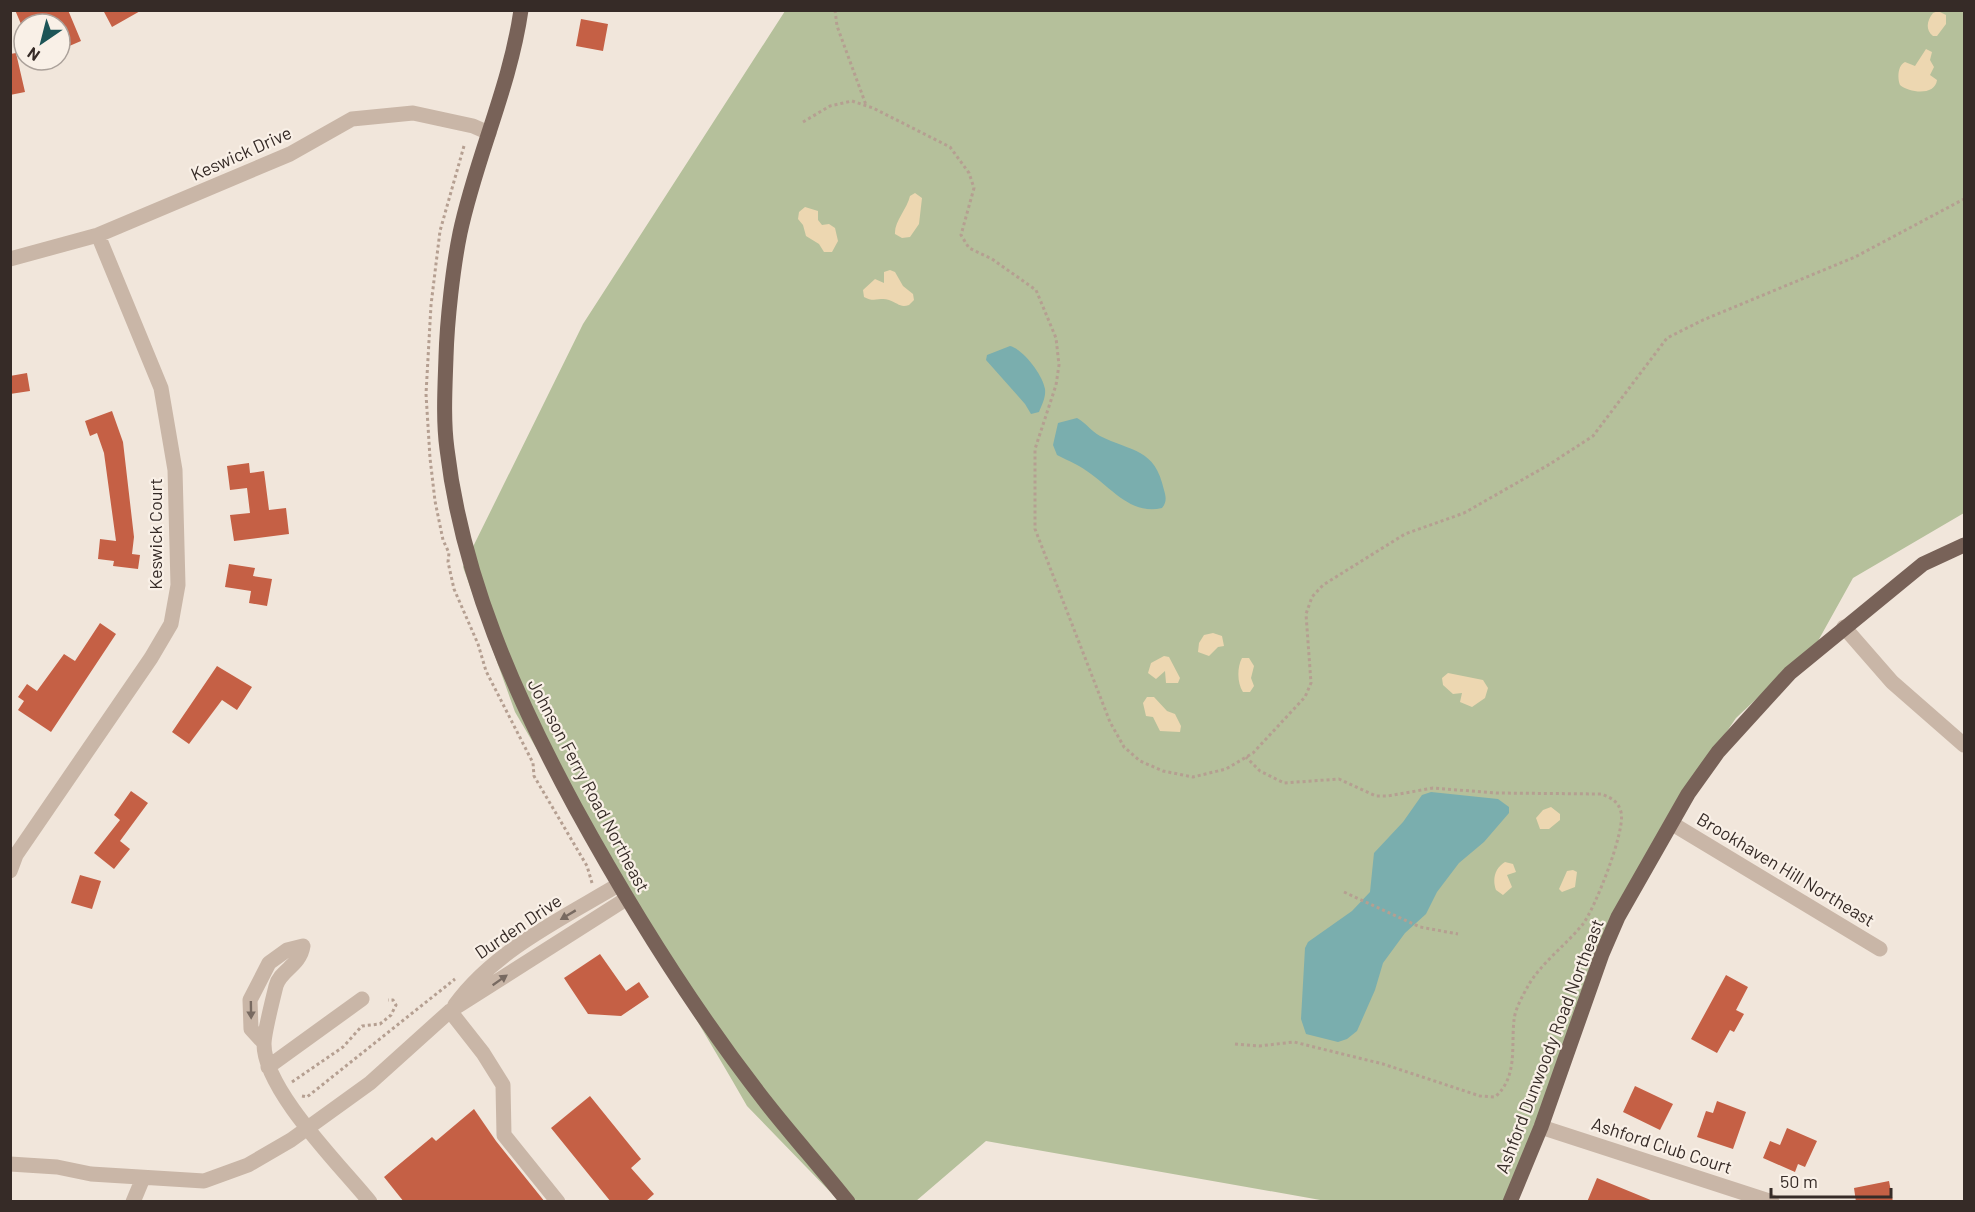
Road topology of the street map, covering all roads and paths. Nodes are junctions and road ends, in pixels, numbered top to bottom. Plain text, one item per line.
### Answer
1 (521, 10) edge
2 (835, 10) edge
3 (866, 106) junction
4 (803, 122) dead end
5 (489, 133) junction
6 (464, 146) dead end
7 (1965, 199) edge
8 (99, 235) junction
9 (10, 259) edge
10 (1965, 545) edge
11 (1844, 627) junction
12 (1965, 745) edge
13 (1246, 757) junction
14 (1671, 823) junction
15 (10, 871) edge
16 (618, 885) junction
17 (585, 888) dead end
18 (1344, 892) dead end
19 (626, 899) junction
20 (1458, 934) dead end
21 (1880, 949) dead end
22 (262, 974) junction
23 (461, 975) dead end
24 (277, 982) junction
25 (362, 999) dead end
26 (388, 1000) dead end
27 (450, 1011) junction
28 (264, 1043) junction
29 (1235, 1044) dead end
30 (268, 1067) junction
31 (301, 1076) dead end
32 (307, 1097) dead end
33 (1541, 1126) junction
34 (308, 1127) junction
35 (10, 1164) edge
36 (143, 1178) junction
37 (133, 1202) edge
38 (370, 1202) edge
39 (558, 1202) edge
40 (848, 1202) edge
41 (1510, 1202) edge
42 (1772, 1202) edge

1 - 5 main road, Johnson Ferry Road Northeast
2 - 3 path
3 - 4 path
3 - 13 path
5 - 8 street, Keswick Drive
5 - 16 main road, Johnson Ferry Road Northeast
6 - 17 path
7 - 13 path
8 - 9 street, Keswick Drive
8 - 15 street, Keswick Court
10 - 11 main road, Ashford Dunwoody Road Northeast
11 - 12 street
11 - 14 main road, Ashford Dunwoody Road Northeast
13 - 29 path
14 - 21 street, Brookhaven Hill Northeast
14 - 33 main road, Ashford Dunwoody Road Northeast
16 - 19 main road, Johnson Ferry Road Northeast
16 -> 27 street, Durden Drive
18 - 20 path
27 -> 19 street, Durden Drive
19 - 40 main road, Johnson Ferry Road Northeast
22 - 24 street
22 - 24 street
22 -> 28 street
23 - 32 path
24 - 28 street
25 - 30 street
26 - 31 path
27 - 34 street, Durden Drive
27 - 39 street
28 - 30 street
30 - 34 street
33 - 41 main road, Ashford Dunwoody Road Northeast
33 - 42 street, Ashford Club Court
34 - 36 street, Durden Drive
34 - 38 street
35 - 36 street, Durden Drive
36 - 37 street

